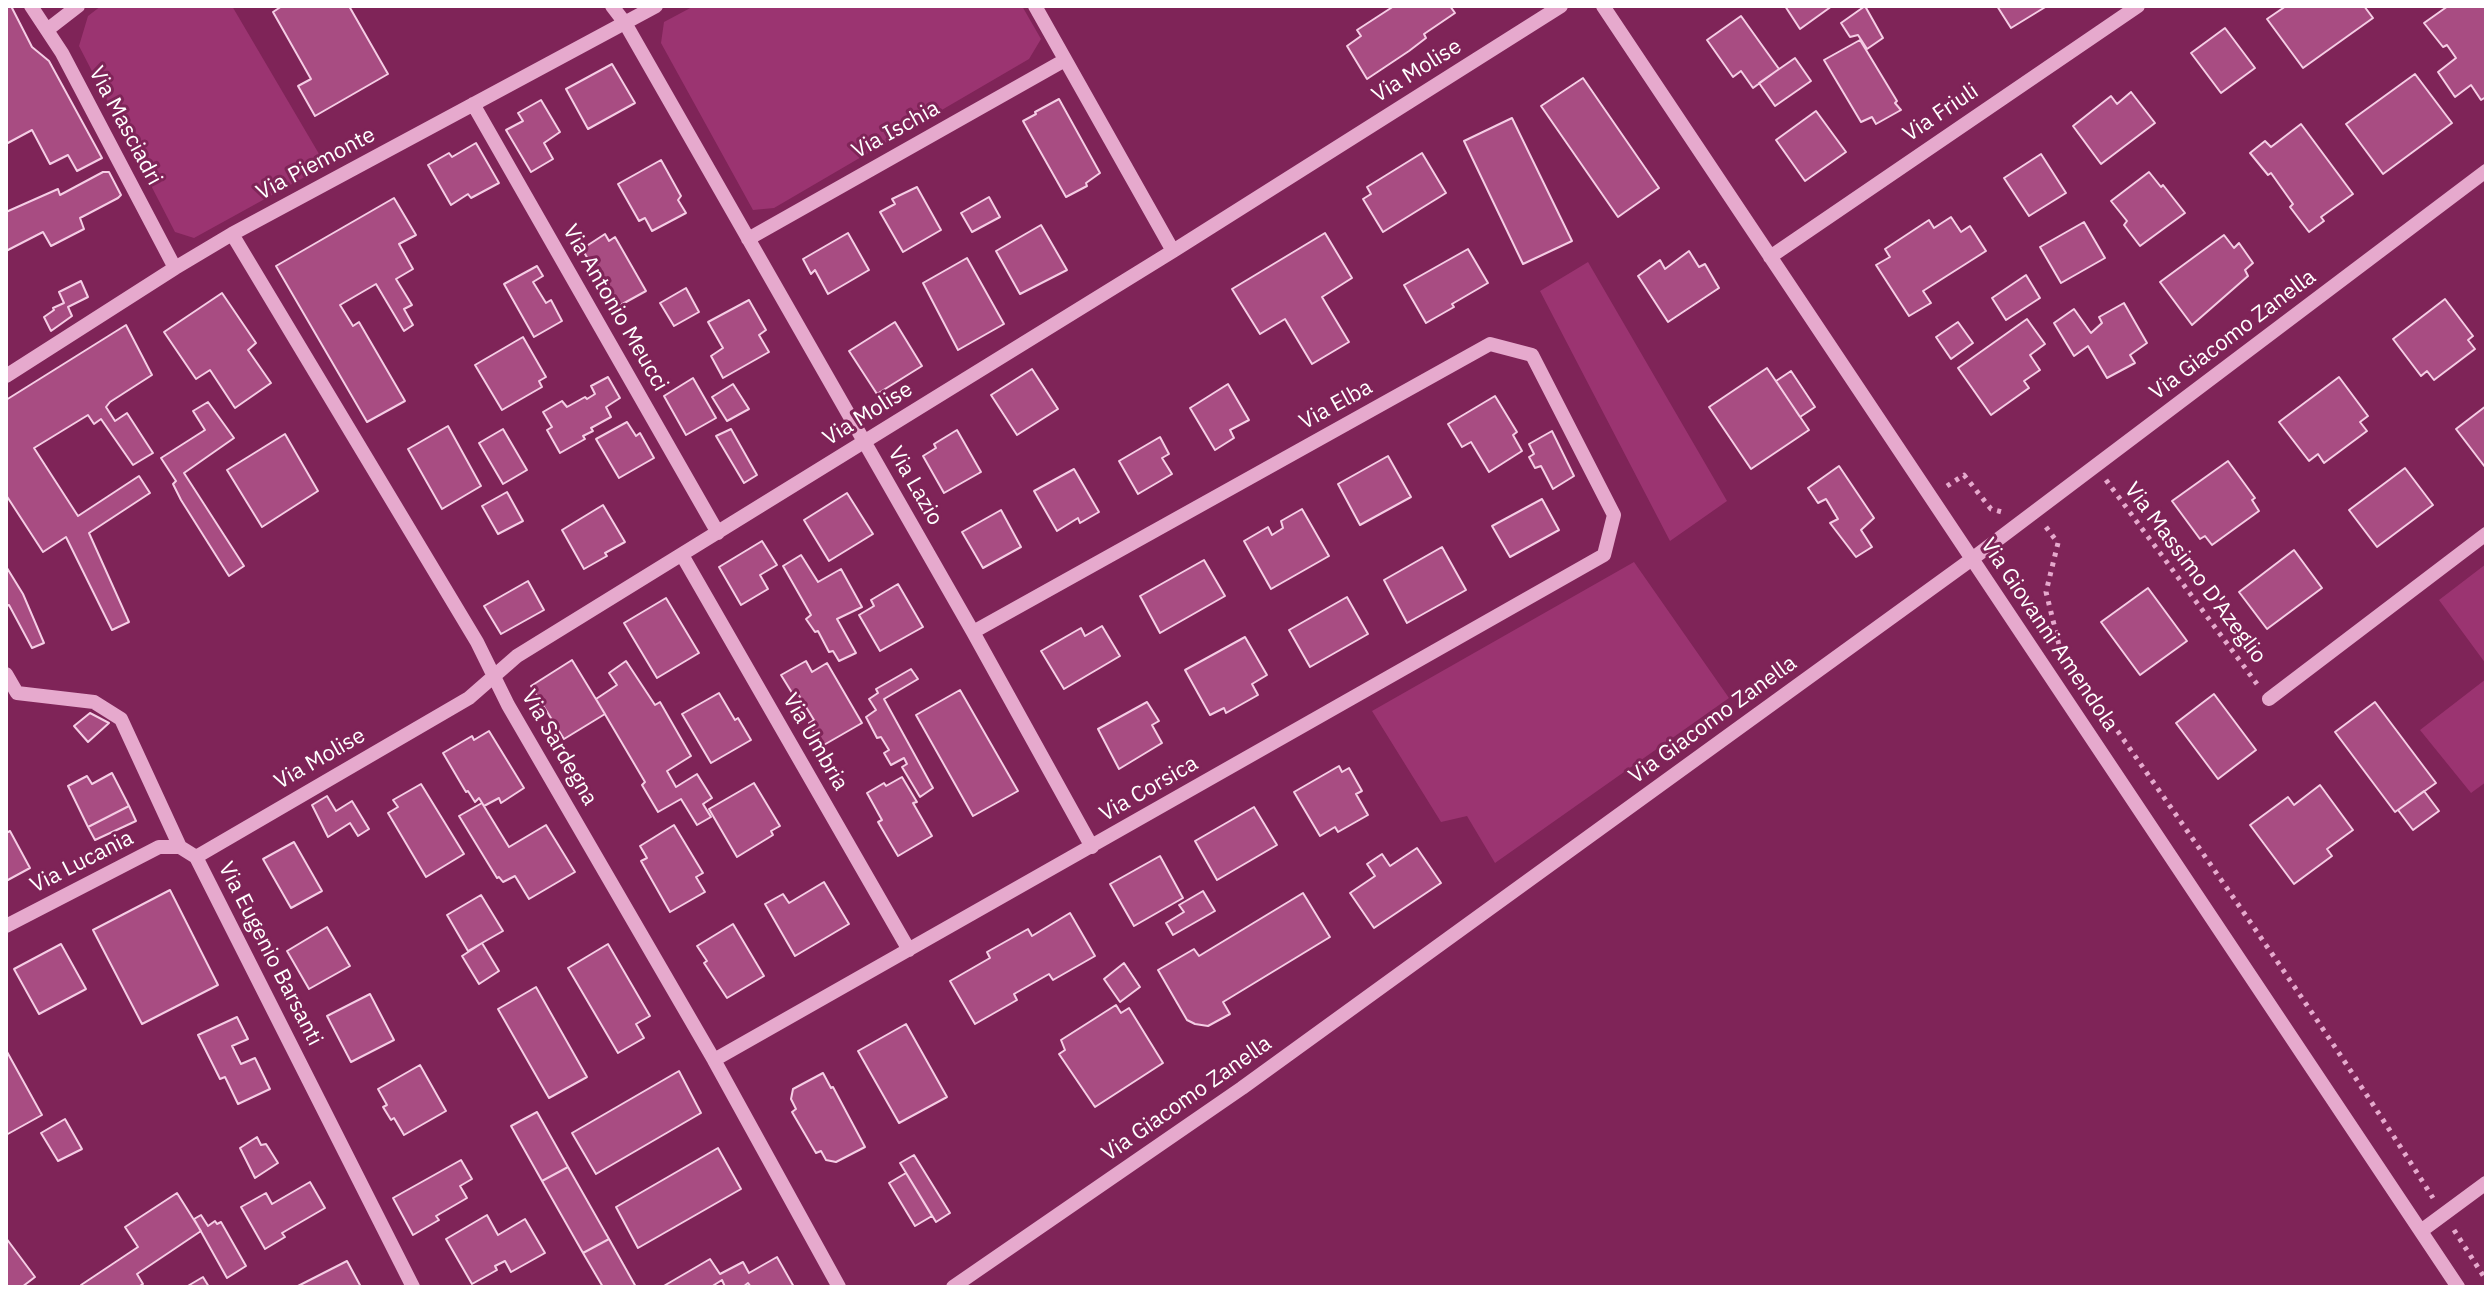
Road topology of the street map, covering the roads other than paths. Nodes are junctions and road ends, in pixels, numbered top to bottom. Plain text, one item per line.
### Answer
1 (31, 6) edge
2 (78, 6) edge
3 (612, 6) edge
4 (656, 6) edge
5 (1035, 6) edge
6 (1561, 6) edge
7 (1603, 6) edge
8 (2138, 6) edge
9 (625, 23) junction
10 (47, 30) junction
11 (1065, 60) junction
12 (473, 104) junction
13 (2486, 171) edge
14 (232, 234) junction
15 (748, 239) junction
16 (1173, 251) junction
17 (1770, 257) junction
18 (175, 268) junction
19 (6, 376) edge
20 (865, 442) junction
21 (718, 533) junction
22 (2486, 534) edge
23 (682, 555) junction
24 (1604, 555) joint
25 (1972, 559) junction
26 (973, 632) junction
27 (6, 674) edge
28 (494, 676) junction
29 (12, 696) edge
30 (2269, 699) road end
31 (180, 847) junction
32 (1092, 847) junction
33 (196, 857) junction
34 (6, 926) edge
35 (909, 950) junction
36 (714, 1060) junction
37 (2486, 1183) edge
38 (2421, 1231) junction
39 (413, 1287) edge
40 (839, 1287) edge
41 (953, 1287) edge
42 (2458, 1287) edge

1 - 10 street, Via Masciadri
2 - 10 street
3 - 9 street, Via Lazio
4 - 9 street, Via Piemonte
5 - 11 street
6 - 16 street, Via Molise
7 - 17 street, Via Giovanni Amendola
8 - 17 street, Via Friuli
9 - 12 street, Via Piemonte
9 - 15 street, Via Lazio
10 - 18 street, Via Masciadri
11 - 15 street, Via Ischia
11 - 16 street
12 - 14 street, Via Piemonte
12 - 21 street, Via Antonio Meucci
13 - 25 street, Via Giacomo Zanella
14 - 18 street, Via Piemonte
14 - 28 street, Via Sardegna
15 - 20 street, Via Lazio
16 - 20 street, Via Molise
17 - 25 street, Via Giovanni Amendola
18 - 19 street, Via Piemonte
20 - 21 street, Via Molise
20 - 26 street, Via Lazio
21 - 23 street, Via Molise
22 - 30 street
23 - 28 street, Via Molise
23 - 35 street, Via Umbria
24 - 26 street, Via Elba
24 - 32 street, Via Corsica
25 - 38 street, Via Giovanni Amendola
25 - 41 street, Via Giacomo Zanella
26 - 32 street, Via Lazio
27 - 29 street
28 - 33 street, Via Molise
28 - 36 street, Via Sardegna
29 - 31 street
31 - 33 street, Via Eugenio Barsanti
31 - 34 street, Via Lucania
32 - 35 street, Via Corsica
33 - 39 street, Via Eugenio Barsanti
35 - 36 street, Via Corsica
36 - 40 street, Via Sardegna
37 - 38 street
38 - 42 street, Via Giovanni Amendola

